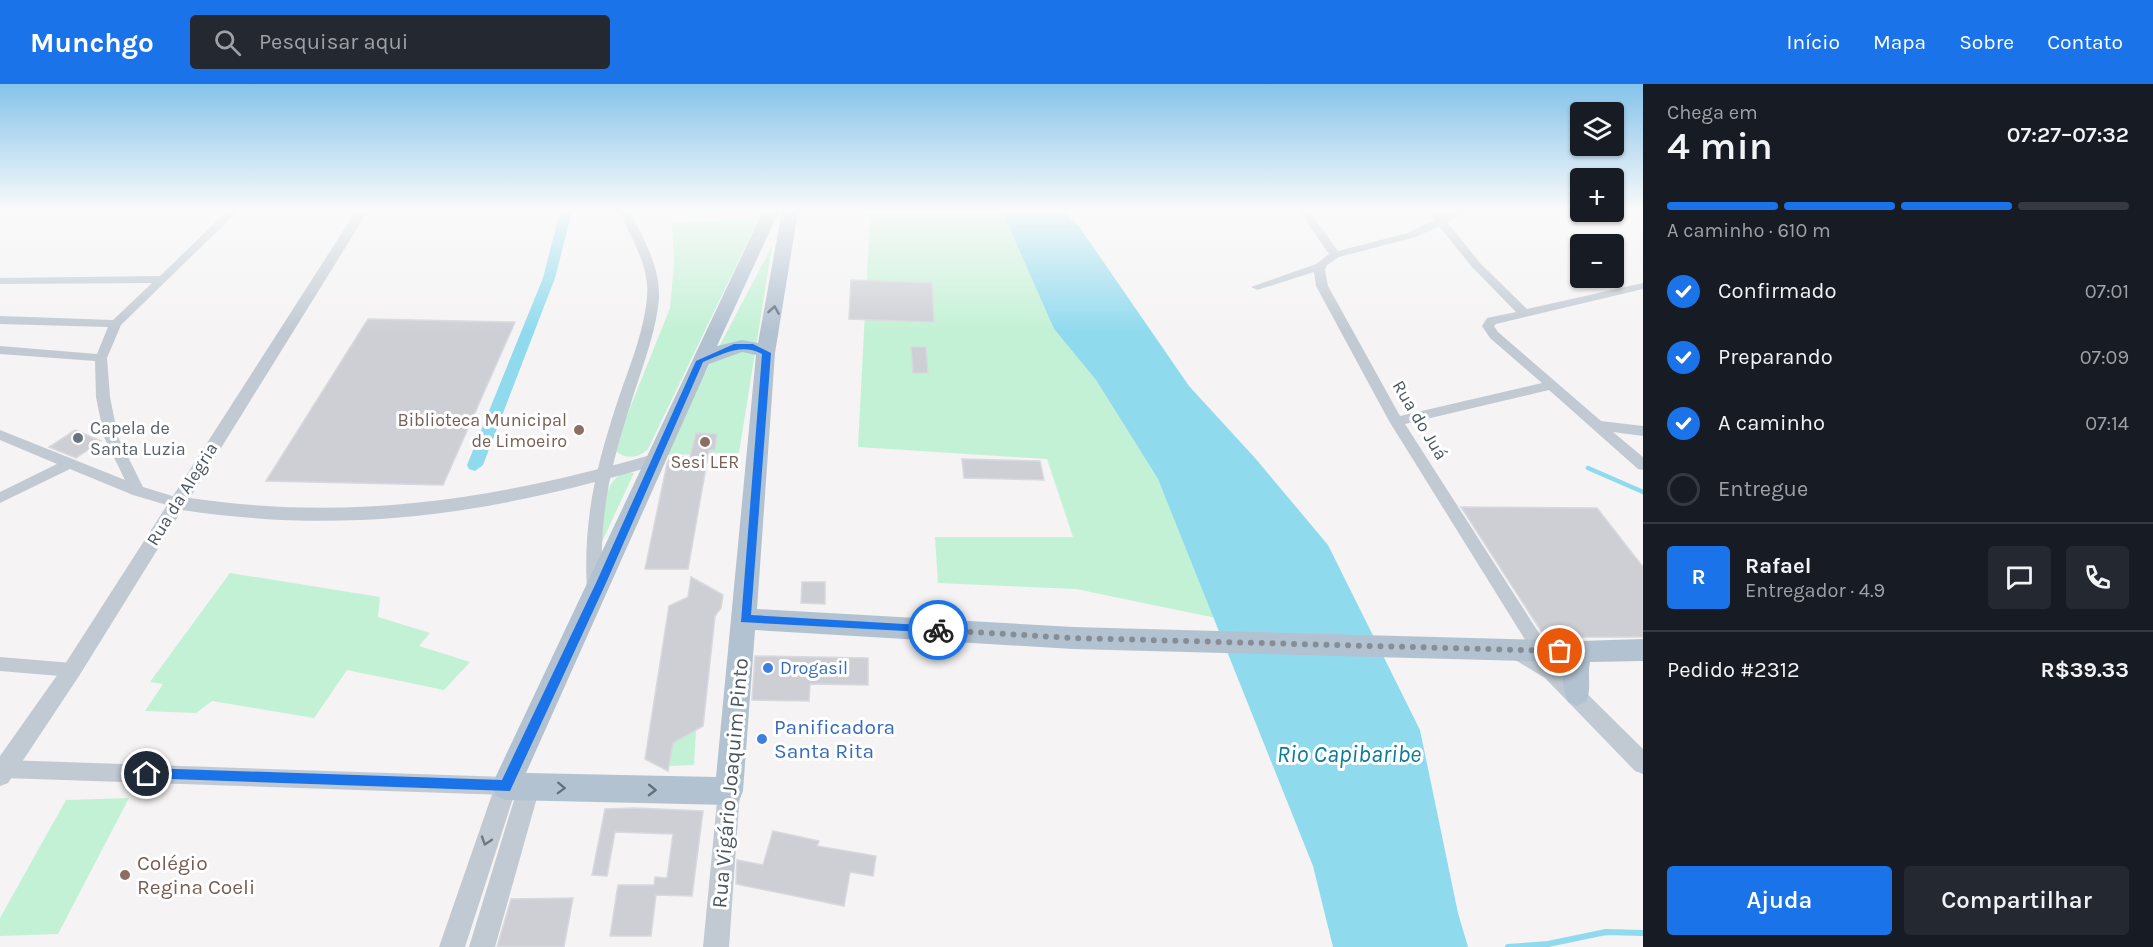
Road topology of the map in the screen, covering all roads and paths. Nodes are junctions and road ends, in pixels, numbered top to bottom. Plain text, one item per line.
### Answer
1 (190, 251) edge
2 (336, 251) edge
3 (643, 251) edge
4 (752, 251) edge
5 (783, 251) edge
6 (1332, 251) edge
7 (1351, 251) edge
8 (1466, 251) edge
9 (1335, 255) junction
10 (1320, 266) junction
11 (161, 279) junction
12 (0, 281) edge
13 (1643, 286) edge
14 (1257, 287) dead end
15 (1626, 290) junction
16 (1643, 300) edge
17 (1525, 314) junction
18 (0, 320) edge
19 (116, 324) junction
20 (0, 350) edge
21 (766, 353) junction
22 (101, 358) junction
23 (700, 361) junction
24 (1553, 385) junction
25 (1396, 421) junction
26 (1599, 425) junction
27 (1643, 431) edge
28 (0, 435) edge
29 (654, 460) junction
30 (70, 463) junction
31 (1643, 465) edge
32 (600, 477) junction
33 (138, 491) junction
34 (0, 498) edge
35 (177, 503) junction
36 (596, 595) junction
37 (745, 619) junction
38 (1513, 648) junction
39 (1540, 650) junction
40 (1643, 650) edge
41 (1580, 652) junction
42 (0, 664) edge
43 (72, 670) junction
44 (1577, 694) junction
45 (1643, 764) edge
46 (2, 772) edge
47 (517, 787) junction
48 (729, 791) junction
49 (452, 947) edge
50 (482, 947) edge
51 (716, 947) edge

1 - 11 street
2 - 35 street, Rua da Alegria
3 - 32 street
4 - 23 main road
21 -> 5 main road, Rua Vigário Joaquim Pinto
6 - 9 street
7 - 9 street
8 - 17 street
9 - 10 street
10 - 14 street
10 - 25 street, Rua do Juá
11 - 12 street
11 - 19 street
13 - 15 street
15 - 16 street
15 - 17 street
17 - 24 street
18 - 19 street
19 - 22 street
20 - 22 street
21 - 23 main road
21 - 37 main road, Rua Vigário Joaquim Pinto
22 - 33 street
23 - 29 main road
24 - 25 street
24 - 26 street
25 - 39 street, Rua do Juá
26 - 27 street
26 - 31 street
28 - 30 street
29 - 32 street
29 - 36 main road
30 - 33 street
30 - 34 street
32 - 35 street
32 - 36 street
33 - 35 street
35 - 43 street, Rua da Alegria
36 - 47 main road
37 - 38 main road
37 - 48 main road, Rua Vigário Joaquim Pinto
38 - 39 main road
38 - 44 street
39 - 41 main road
40 - 41 main road
41 - 44 main road
42 - 43 street
43 - 46 street, Rua da Alegria
44 - 45 street
46 - 47 street
47 -> 48 main road
47 -> 49 street
47 - 50 street
48 - 51 street, Rua Vigário Joaquim Pinto

